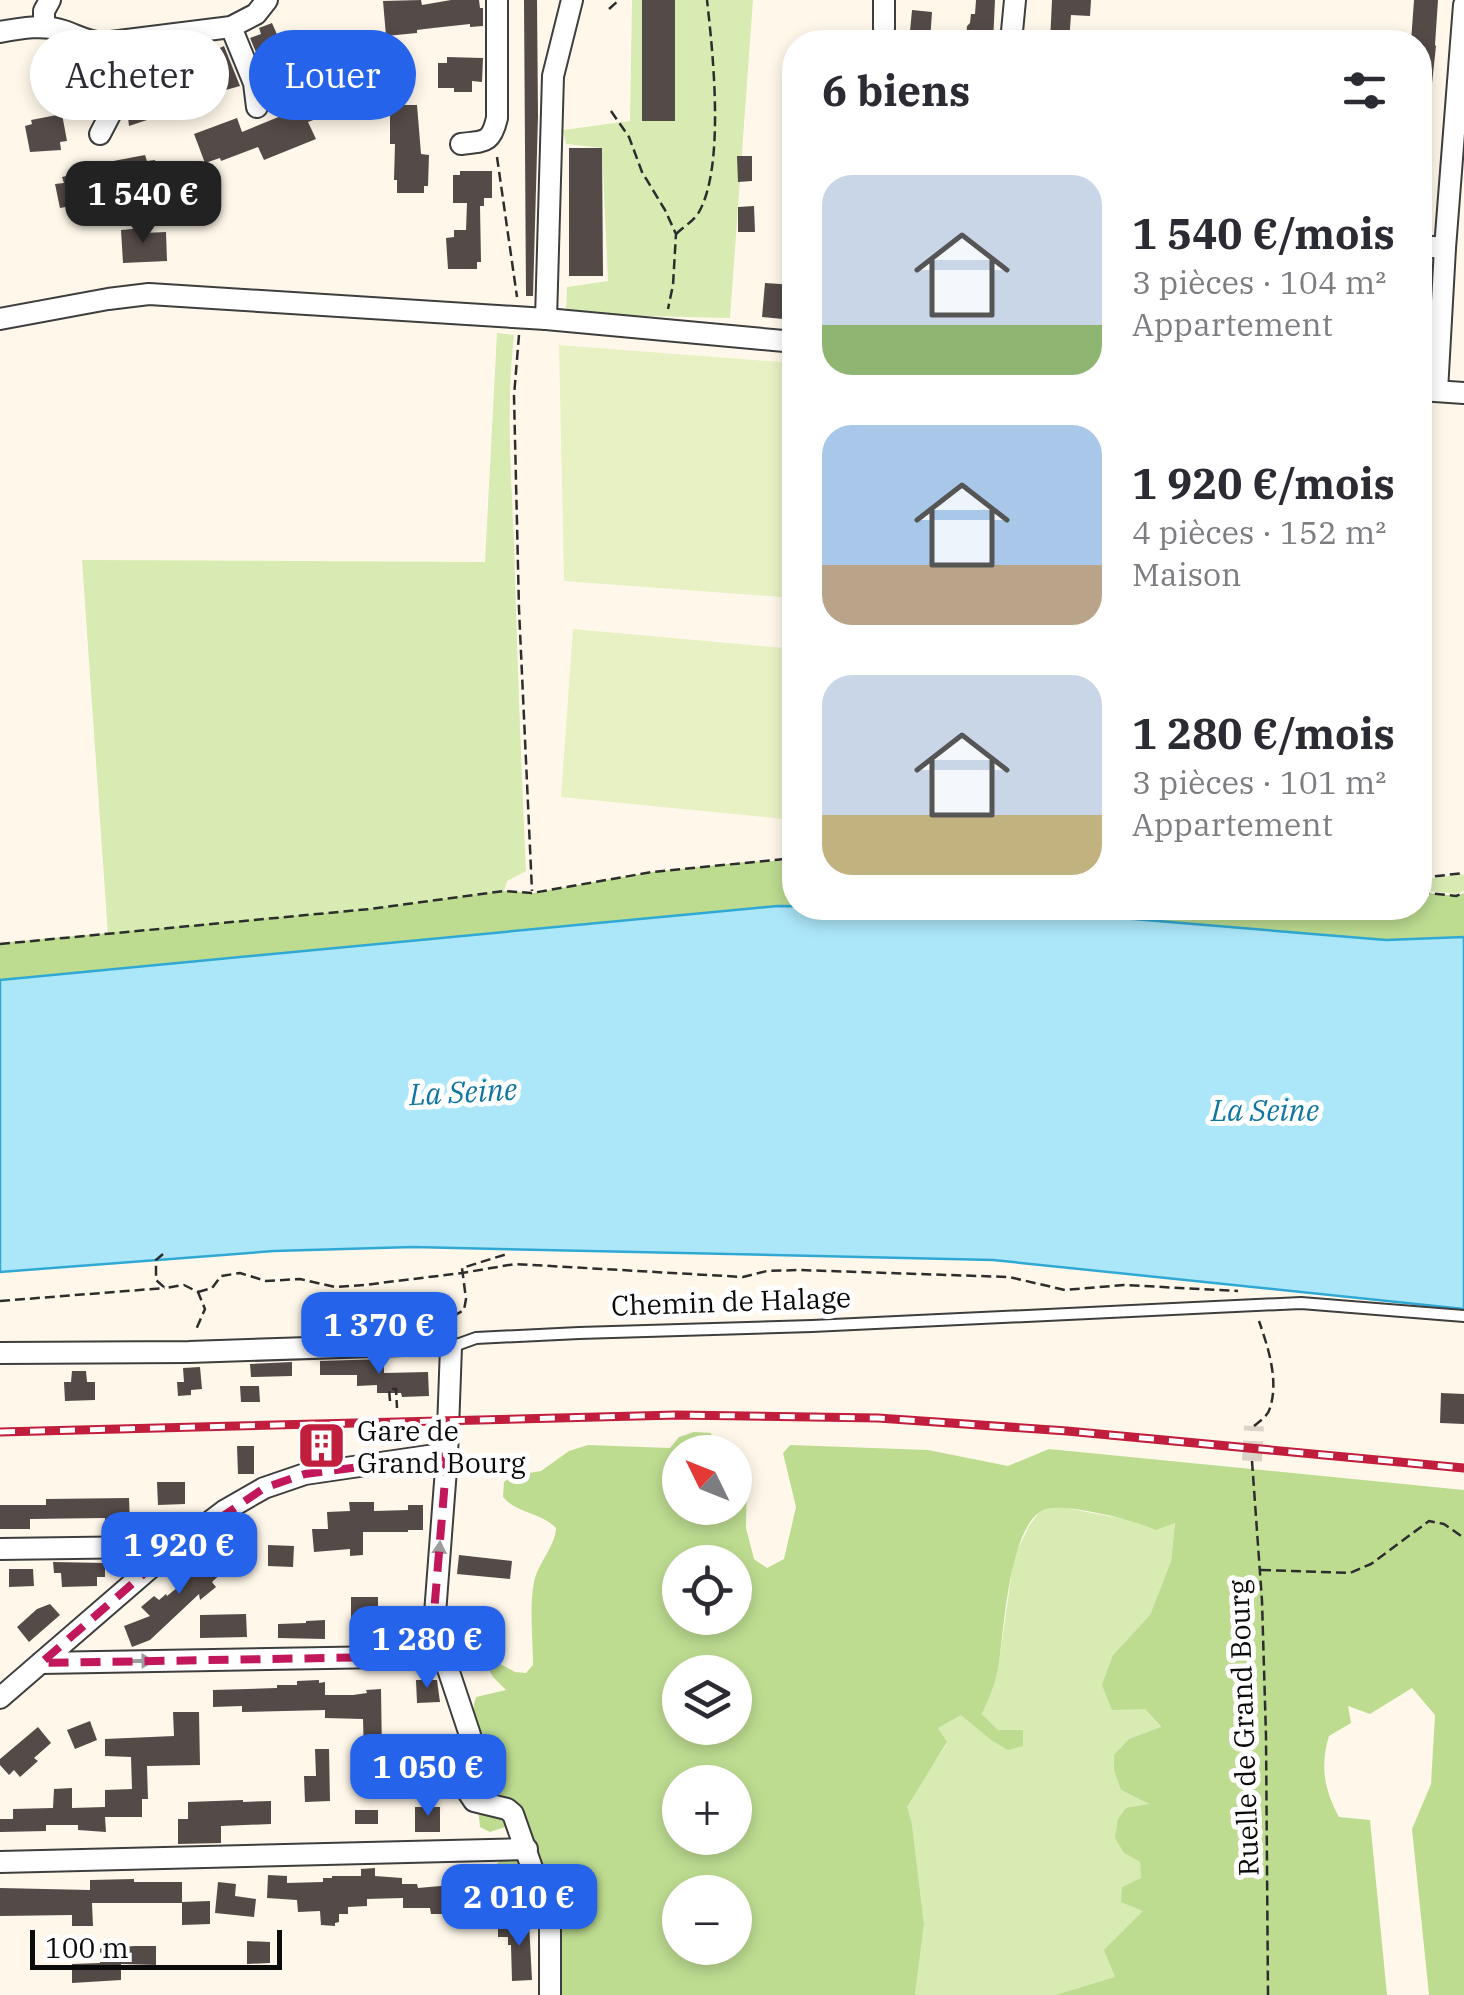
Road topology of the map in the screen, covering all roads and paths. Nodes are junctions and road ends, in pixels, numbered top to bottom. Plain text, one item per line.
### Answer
1 (50, 0) edge
2 (268, 0) edge
3 (498, 0) edge
4 (572, 0) edge
5 (619, 0) edge
6 (707, 0) edge
7 (884, 0) edge
8 (1015, 0) edge
9 (1464, 4) edge
10 (609, 9) dead end
11 (44, 27) junction
12 (230, 27) junction
13 (62, 30) edge
14 (206, 30) edge
15 (884, 30) edge
16 (1012, 30) edge
17 (0, 32) edge
18 (249, 72) edge
19 (611, 111) dead end
20 (107, 120) edge
21 (100, 134) dead end
22 (493, 134) junction
23 (461, 144) dead end
24 (676, 234) junction
25 (1432, 247) edge
26 (1444, 248) junction
27 (520, 317) junction
28 (0, 319) edge
29 (546, 319) junction
30 (663, 330) junction
31 (782, 341) edge
32 (1432, 362) edge
33 (1432, 390) edge
34 (1464, 393) edge
35 (782, 859) edge
36 (1464, 872) edge
37 (1432, 876) edge
38 (532, 893) junction
39 (1432, 893) edge
40 (1464, 893) edge
41 (0, 944) edge
42 (162, 1254) dead end
43 (507, 1254) dead end
44 (462, 1273) junction
45 (165, 1288) junction
46 (1239, 1291) dead end
47 (198, 1292) junction
48 (0, 1301) edge
49 (1253, 1307) junction
50 (1464, 1316) edge
51 (442, 1346) junction
52 (189, 1352) junction
53 (0, 1353) edge
54 (390, 1401) dead end
55 (397, 1408) dead end
56 (1254, 1426) tunnel mouth
57 (398, 1427) dead end
58 (398, 1444) dead end
59 (447, 1456) junction
60 (1252, 1461) tunnel mouth
61 (1464, 1538) edge
62 (0, 1549) edge
63 (162, 1558) junction
64 (1258, 1570) junction
65 (444, 1656) junction
66 (41, 1663) junction
67 (0, 1698) edge
68 (527, 1849) junction
69 (0, 1862) edge
70 (550, 1995) edge
71 (1268, 1995) edge

1 - 11 street
2 - 12 street
3 - 22 street
4 - 29 street
5 - 10 path
6 - 24 path
7 - 15 street
8 - 16 street
9 - 26 street
11 - 13 street
11 - 17 street
12 - 14 street
12 - 18 street
19 - 24 path
20 - 21 street
22 - 23 street
22 - 27 path
24 - 30 path
25 - 26 street
26 - 32 street
27 - 28 street
27 - 29 street
27 - 38 path
29 - 30 street
30 - 31 street
33 - 34 street
35 - 38 path
36 - 37 path
38 - 41 path
39 - 40 path
42 - 45 path
43 - 44 path
44 - 46 path
44 - 47 path
44 - 51 path
45 - 47 path
45 - 48 path
47 - 52 path
49 - 50 lane, Chemin de Halage
49 - 51 lane, Chemin de Halage
49 - 56 path
51 - 52 street, Chemin de Halage
51 - 59 street
52 - 53 street, Chemin de Halage
54 - 55 path
57 - 58 path
59 - 63 street
65 -> 59 street
60 - 64 path, Ruelle de Grand Bourg
61 - 64 path
62 - 63 street
63 - 66 street
64 - 71 path, Ruelle de Grand Bourg
66 -> 65 street
65 - 68 street
66 - 67 street
68 - 69 street
68 - 70 street

